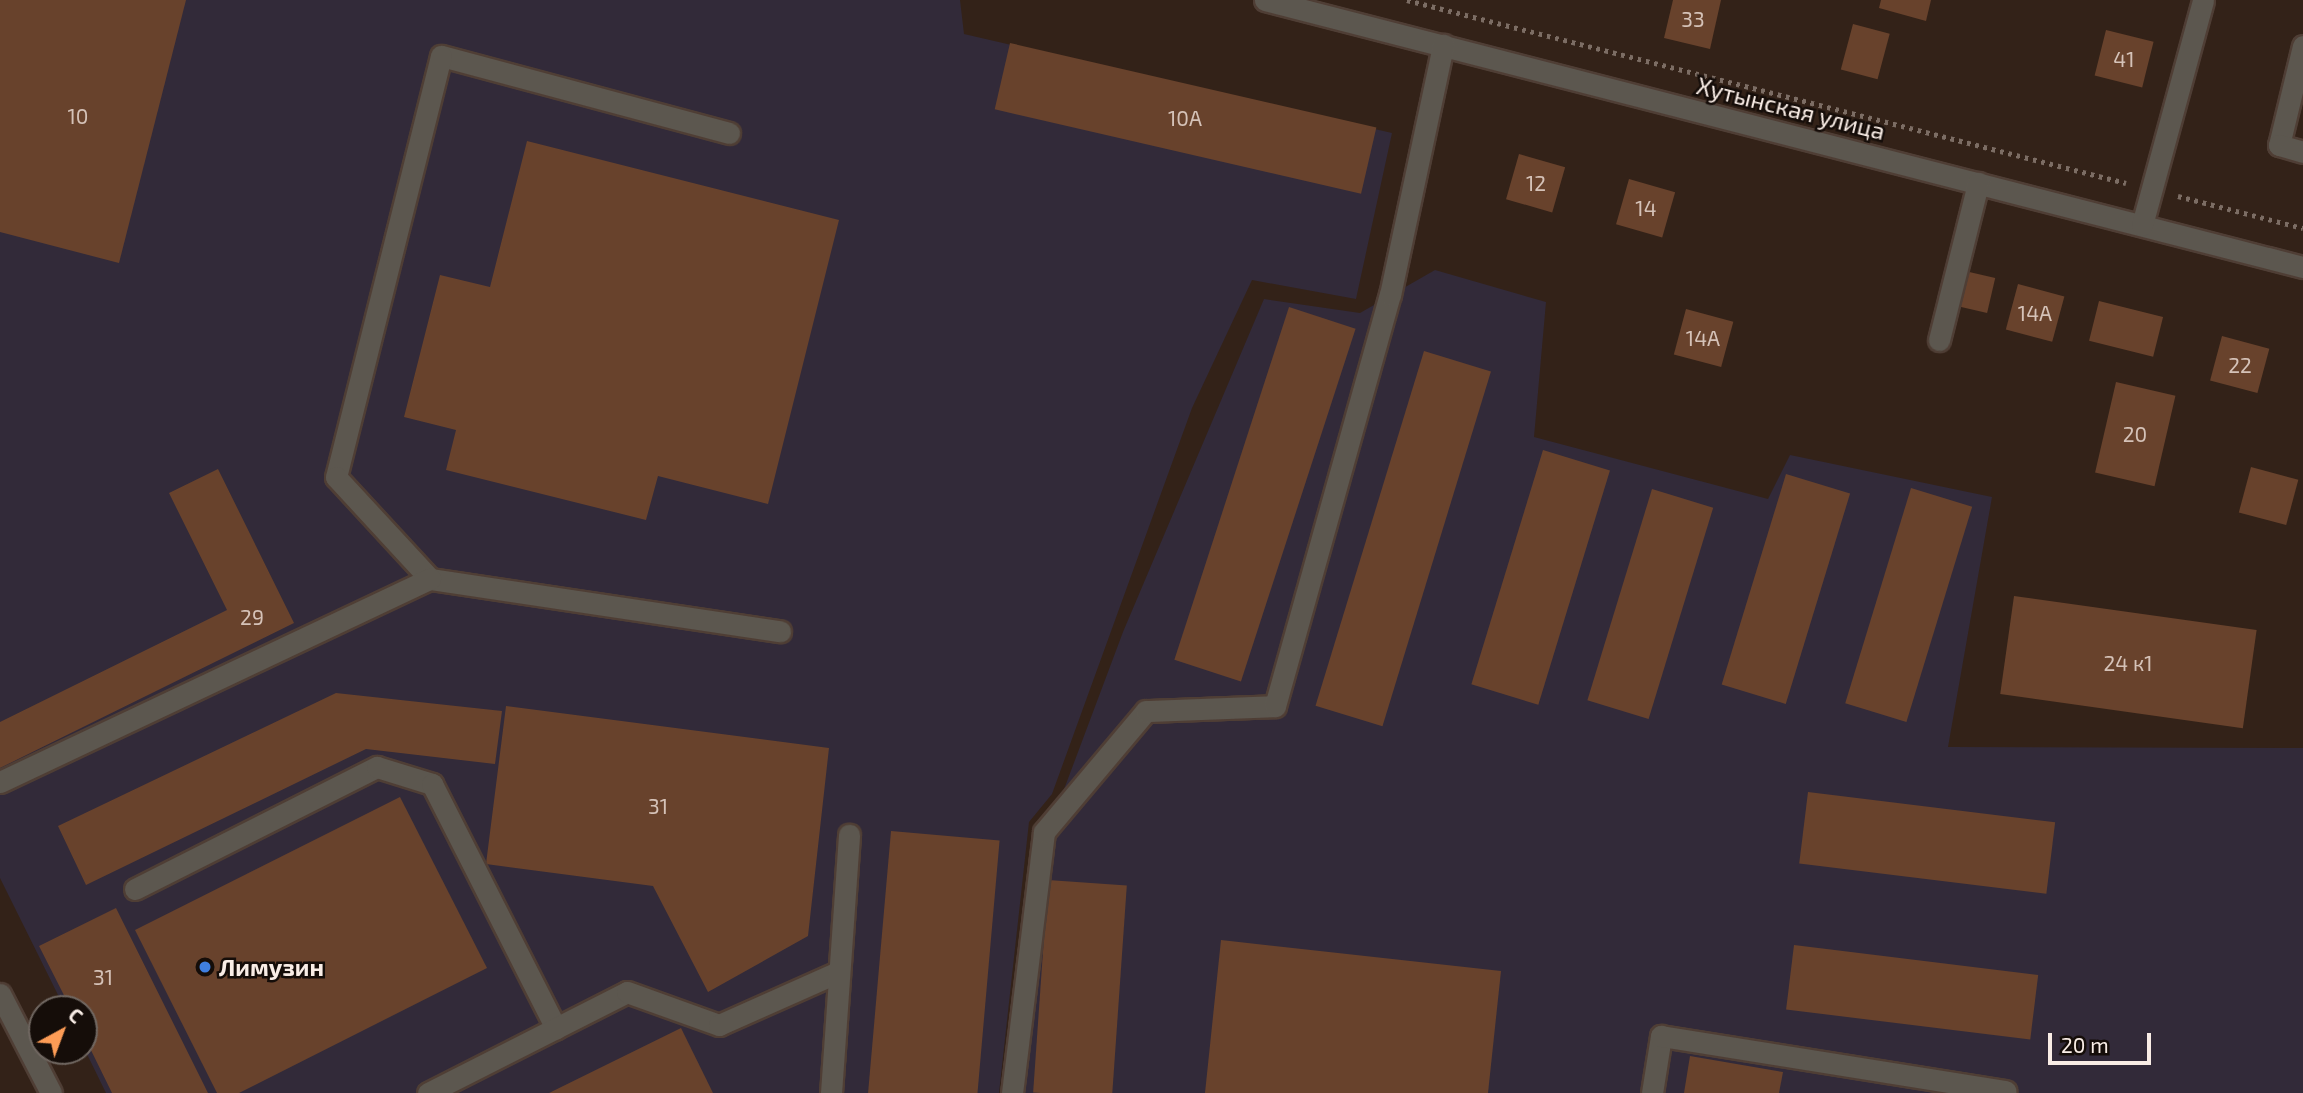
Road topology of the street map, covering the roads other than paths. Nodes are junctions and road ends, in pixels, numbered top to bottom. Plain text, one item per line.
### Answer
1 (1265, 0) edge
2 (2203, 0) edge
3 (1443, 45) junction
4 (2303, 46) edge
5 (729, 133) dead end
6 (2303, 152) edge
7 (1978, 183) junction
8 (2142, 225) junction
9 (2303, 267) edge
10 (1940, 340) dead end
11 (430, 579) junction
12 (780, 631) dead end
13 (0, 782) edge
14 (849, 835) dead end
15 (135, 889) dead end
16 (838, 972) junction
17 (0, 995) edge
18 (556, 1028) junction
19 (2006, 1091) edge
20 (51, 1093) edge
21 (428, 1093) edge
22 (831, 1093) edge
23 (1012, 1093) edge
24 (1652, 1093) edge

1 - 3 street, Хутынская улица
2 - 8 street
3 - 7 street, Хутынская улица
3 - 23 street
4 - 6 street
5 - 11 street
7 - 8 street, Хутынская улица
7 - 10 street
8 - 9 street, Хутынская улица
11 - 12 street
11 - 13 street
14 - 16 street
15 - 18 street
16 - 18 street
16 - 22 street
17 - 20 street
18 - 21 street
19 - 24 street

